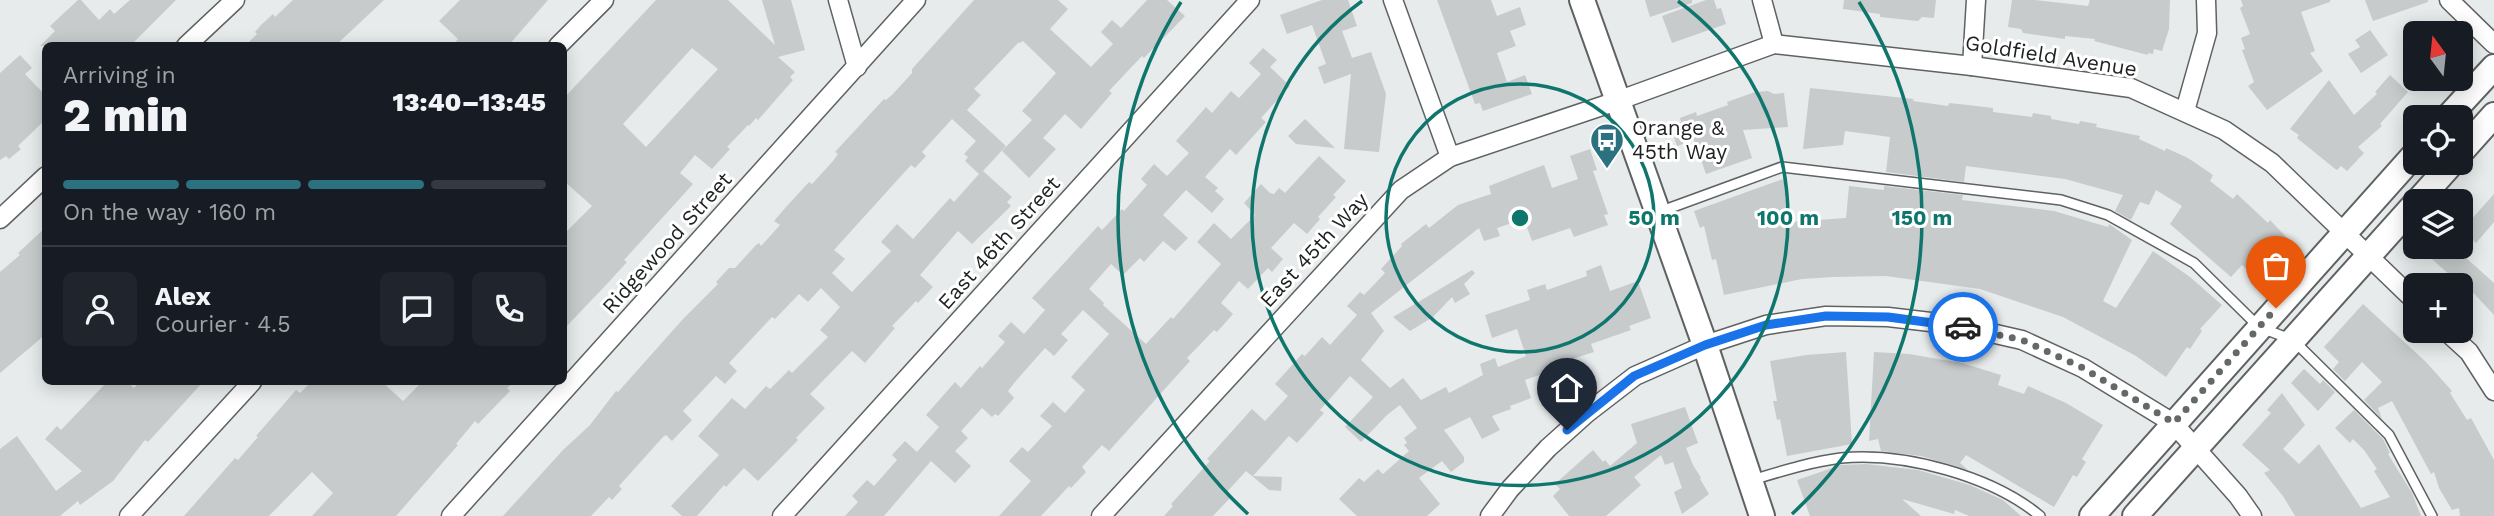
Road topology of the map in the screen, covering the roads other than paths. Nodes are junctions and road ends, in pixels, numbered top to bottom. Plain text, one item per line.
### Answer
1 (235, 0) edge
2 (604, 0) edge
3 (838, 0) edge
4 (916, 0) edge
5 (1250, 0) edge
6 (1393, 0) edge
7 (1582, 0) edge
8 (1762, 0) edge
9 (1976, 0) edge
10 (2206, 0) edge
11 (2449, 0) edge
12 (190, 42) edge
13 (562, 42) edge
14 (1774, 44) junction
15 (2494, 44) edge
16 (1972, 66) junction
17 (857, 67) junction
18 (2494, 67) edge
19 (1617, 101) junction
20 (2459, 105) edge
21 (2185, 111) junction
22 (2494, 115) edge
23 (2473, 138) edge
24 (1450, 157) junction
25 (2403, 167) edge
26 (2441, 175) edge
27 (42, 180) edge
28 (2429, 189) edge
29 (1658, 212) junction
30 (2403, 218) edge
31 (0, 219) edge
32 (2343, 232) junction
33 (2368, 257) junction
34 (2403, 290) edge
35 (2259, 327) junction
36 (2293, 340) junction
37 (2459, 343) edge
38 (1705, 345) junction
39 (249, 385) edge
40 (2494, 391) edge
41 (2174, 423) junction
42 (2196, 448) junction
43 (1750, 481) junction
44 (129, 516) edge
45 (451, 516) edge
46 (782, 516) edge
47 (1101, 516) edge
48 (1490, 516) edge
49 (1762, 516) edge
50 (2040, 516) edge
51 (2092, 516) edge
52 (2135, 516) edge
53 (2252, 516) edge
54 (2432, 516) edge

1 - 12 street
2 - 13 street
3 - 17 street
4 - 17 street, Ridgewood Street
5 - 46 street, East 46th Street
6 - 24 street
7 - 19 main road
8 - 14 street
9 - 16 street
10 - 21 street
11 - 15 street
14 - 16 street, Goldfield Avenue
14 - 19 street, Goldfield Avenue
16 - 21 street, Goldfield Avenue
17 - 45 street, Ridgewood Street
18 - 20 main road
19 - 24 street, East 45th Way
19 - 29 main road
21 - 32 street, Goldfield Avenue
22 - 23 main road
24 - 47 street, East 45th Way
25 - 32 main road
26 - 28 main road
27 - 31 street
29 - 35 lane
29 - 38 main road
30 - 33 main road
32 - 33 street, Goldfield Avenue
32 - 35 main road
33 - 34 street, Goldfield Avenue
33 - 36 main road
35 - 36 lane
35 - 41 main road
36 - 42 main road
36 - 54 lane
37 - 40 street
38 - 41 street
38 - 43 main road
38 - 48 street
39 - 44 street
41 - 42 street
41 - 51 main road
42 - 52 main road
42 - 53 street
43 - 49 main road
43 - 50 lane

